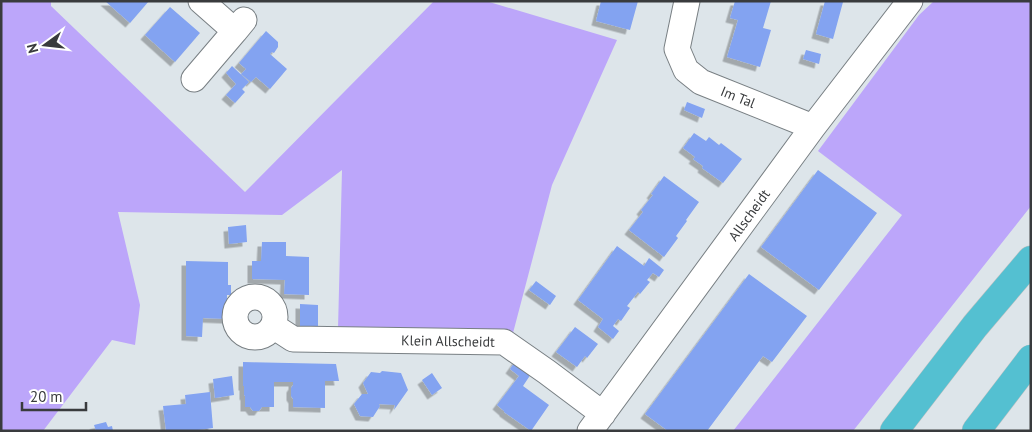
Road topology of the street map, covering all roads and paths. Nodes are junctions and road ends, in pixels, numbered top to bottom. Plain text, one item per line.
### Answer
1 (201, 1) edge
2 (687, 1) edge
3 (910, 1) edge
4 (194, 79) dead end
5 (813, 127) junction
6 (1031, 260) edge
7 (273, 326) dead end
8 (1031, 359) edge
9 (596, 423) edge
10 (894, 431) edge
11 (976, 431) edge

1 - 4 street
2 - 5 street, Im Tal
3 - 5 street, Allscheidt
5 - 9 street, Allscheidt
6 - 10 highway
7 - 9 street, Klein Allscheidt
8 - 11 highway

